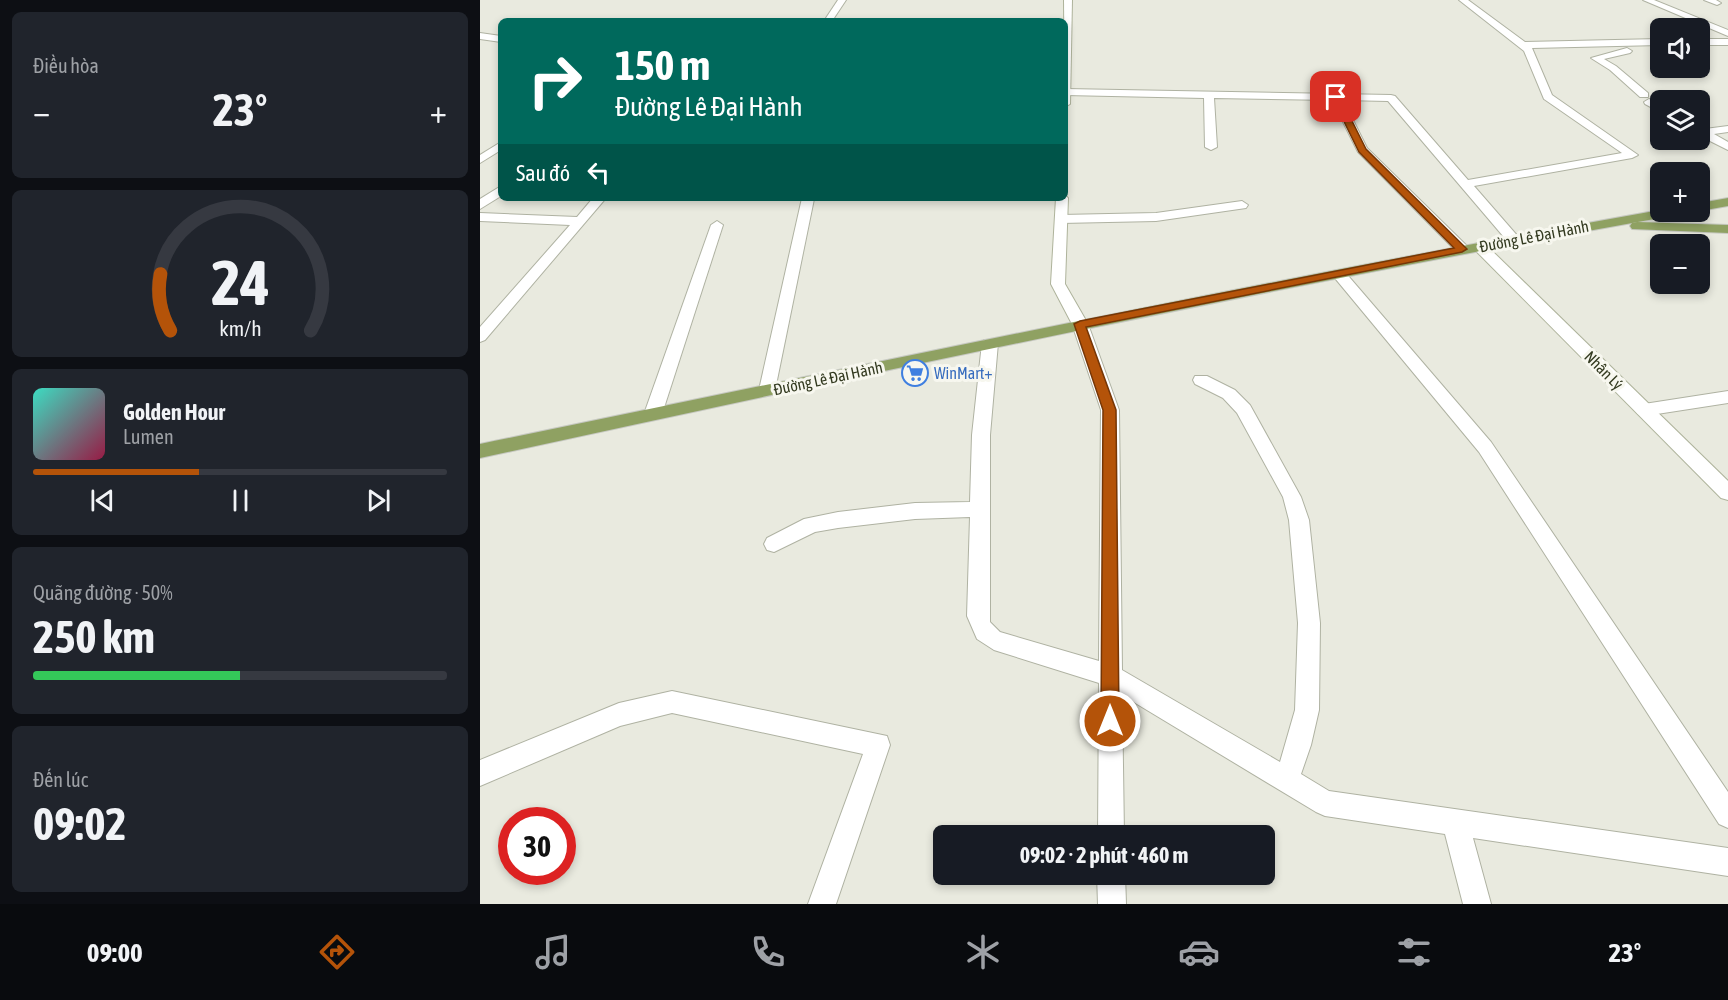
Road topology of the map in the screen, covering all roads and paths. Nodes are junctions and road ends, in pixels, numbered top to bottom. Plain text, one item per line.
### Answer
1 (842, 0) edge
2 (1068, 0) edge
3 (1463, 0) edge
4 (1647, 0) edge
5 (830, 18) edge
6 (1067, 18) edge
7 (1728, 33) edge
8 (480, 36) edge
9 (498, 39) edge
10 (1629, 42) junction
11 (1650, 42) edge
12 (1710, 42) edge
13 (1728, 42) edge
14 (1525, 45) junction
15 (1068, 92) edge
16 (1209, 95) junction
17 (1336, 97) junction
18 (1650, 101) edge
19 (1728, 129) edge
20 (1710, 131) edge
21 (1710, 137) edge
22 (498, 147) edge
23 (1212, 147) dead end
24 (1728, 147) edge
25 (480, 160) edge
26 (1466, 184) junction
27 (498, 192) edge
28 (597, 201) edge
29 (808, 201) edge
30 (1062, 201) edge
31 (1728, 204) edge
32 (480, 205) edge
33 (1242, 205) dead end
34 (1710, 206) edge
35 (1650, 216) edge
36 (480, 217) edge
37 (1061, 219) junction
38 (579, 221) junction
39 (717, 225) dead end
40 (1728, 229) edge
41 (1545, 234) junction
42 (1514, 240) junction
43 (1479, 246) junction
44 (1462, 249) junction
45 (1339, 274) junction
46 (1080, 324) junction
47 (480, 337) edge
48 (990, 343) junction
49 (1201, 380) dead end
50 (767, 390) junction
51 (1728, 397) edge
52 (1644, 410) junction
53 (653, 414) junction
54 (480, 451) edge
55 (1728, 493) edge
56 (980, 509) junction
57 (774, 544) dead end
58 (1109, 675) junction
59 (480, 773) edge
60 (1286, 780) junction
61 (1728, 815) edge
62 (1456, 824) junction
63 (1111, 825) edge
64 (1728, 862) edge
65 (1111, 885) edge
66 (822, 904) edge
67 (1112, 904) edge
68 (1477, 904) edge

1 - 5 street
2 - 6 street
3 - 14 street
4 - 7 street
8 - 9 street
10 - 11 street
10 - 14 street
10 - 18 street
12 - 13 street
14 - 26 street
15 - 16 street
16 - 17 street
16 - 23 street
17 - 26 street
17 - 44 street
19 - 20 street
21 - 24 street
22 - 25 street
26 - 42 street
27 - 32 street
28 - 38 street
29 - 50 street
30 - 37 street
31 - 34 main road
33 - 37 street
35 - 41 main road, Đường Lê Đại Hành
36 - 38 street
37 - 46 street
38 - 47 street
39 - 53 street
40 - 41 main road
41 - 42 main road, Đường Lê Đại Hành
42 - 43 main road, Đường Lê Đại Hành
43 - 44 main road, Đường Lê Đại Hành
43 - 52 street, Nhân Lý
44 - 45 main road, Đường Lê Đại Hành
45 - 46 main road, Đường Lê Đại Hành
45 - 61 street
46 - 48 main road, Đường Lê Đại Hành
46 - 58 street
48 - 50 main road, Đường Lê Đại Hành
48 - 56 street
49 - 60 street
50 - 53 main road, Đường Lê Đại Hành
51 - 52 street
52 - 55 street, Nhân Lý
53 - 54 main road, Đường Lê Đại Hành
56 - 57 street
56 - 58 street
58 - 60 street
58 - 63 street
59 - 66 street
60 - 62 street
62 - 64 street
62 - 68 street
65 - 67 street

